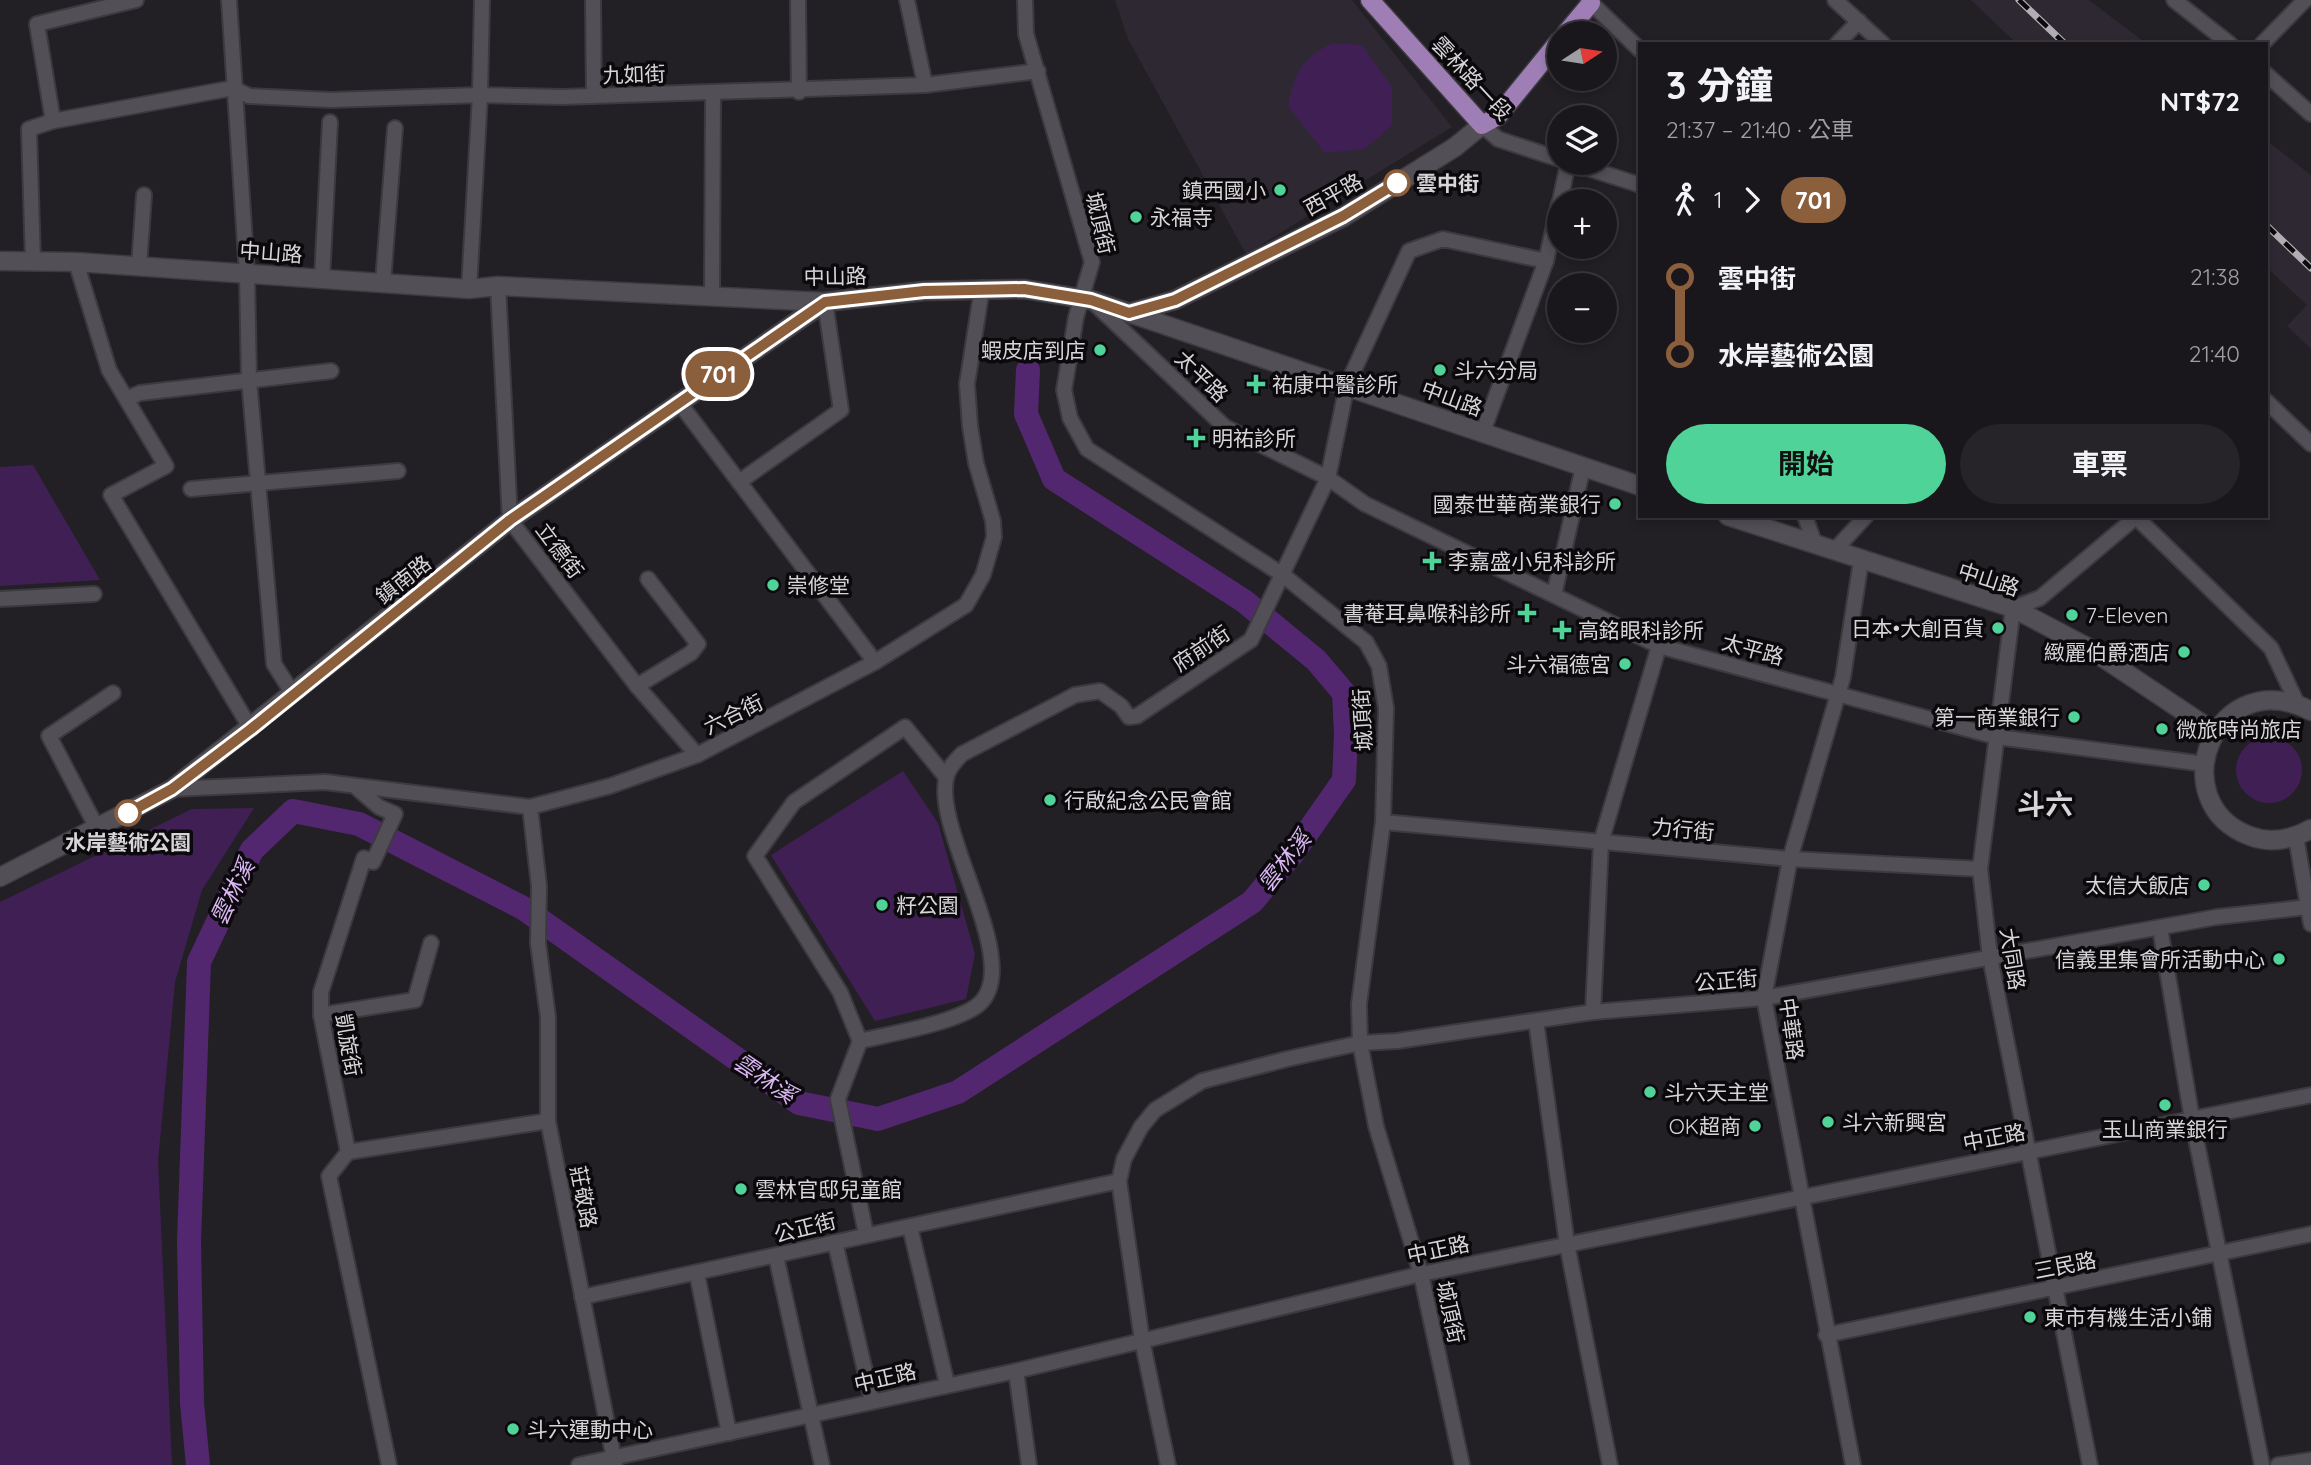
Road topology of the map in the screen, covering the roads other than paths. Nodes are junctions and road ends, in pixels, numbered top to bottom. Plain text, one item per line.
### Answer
1 (136, 0) edge
2 (229, 0) edge
3 (482, 0) edge
4 (593, 0) edge
5 (798, 0) edge
6 (907, 0) edge
7 (1024, 0) edge
8 (1370, 0) edge
9 (1835, 0) edge
10 (2174, 0) edge
11 (2305, 0) edge
12 (1589, 2) edge
13 (1575, 21) edge
14 (1859, 21) junction
15 (1839, 42) edge
16 (1881, 42) edge
17 (2227, 42) edge
18 (2264, 42) edge
19 (1638, 48) edge
20 (1547, 56) edge
21 (1038, 71) junction
22 (2268, 76) edge
23 (925, 85) junction
24 (233, 88) junction
25 (713, 92) junction
26 (799, 92) junction
27 (480, 95) junction
28 (594, 96) junction
29 (2311, 114) edge
30 (53, 121) junction
31 (330, 122) dead end
32 (1482, 125) junction
33 (394, 128) dead end
34 (1547, 155) edge
35 (1608, 175) edge
36 (1638, 184) edge
37 (144, 195) dead end
38 (1547, 256) edge
39 (0, 261) edge
40 (1546, 261) junction
41 (33, 262) junction
42 (76, 262) junction
43 (139, 266) junction
44 (247, 274) junction
45 (322, 279) junction
46 (383, 282) junction
47 (498, 286) junction
48 (982, 288) junction
49 (469, 289) junction
50 (712, 295) junction
51 (1086, 300) junction
52 (825, 302) junction
53 (1129, 313) junction
54 (331, 371) dead end
55 (249, 380) junction
56 (1347, 385) junction
57 (128, 398) junction
58 (678, 401) junction
59 (2268, 406) edge
60 (1482, 434) junction
61 (2311, 444) edge
62 (1583, 467) junction
63 (398, 471) dead end
64 (1328, 478) junction
65 (259, 482) junction
66 (739, 482) junction
67 (1638, 485) edge
68 (191, 489) dead end
69 (1734, 518) edge
70 (1806, 518) edge
71 (1864, 518) edge
72 (2134, 518) edge
73 (2138, 518) edge
74 (510, 520) junction
75 (1815, 545) junction
76 (1834, 551) junction
77 (1861, 561) junction
78 (1283, 575) junction
79 (648, 579) dead end
80 (94, 594) dead end
81 (1554, 595) junction
82 (0, 599) edge
83 (2013, 608) junction
84 (1659, 646) junction
85 (875, 662) junction
86 (637, 685) junction
87 (113, 693) dead end
88 (293, 694) junction
89 (1839, 694) junction
90 (2304, 707) edge
91 (251, 729) junction
92 (2213, 731) junction
93 (1997, 737) junction
94 (697, 755) junction
95 (2205, 764) junction
96 (946, 777) junction
97 (357, 788) junction
98 (172, 789) junction
99 (530, 807) junction
100 (1383, 822) junction
101 (97, 828) junction
102 (2304, 833) edge
103 (1601, 842) junction
104 (1790, 859) junction
105 (1980, 869) junction
106 (0, 872) edge
107 (2308, 907) junction
108 (2311, 924) edge
109 (2160, 928) junction
110 (431, 943) dead end
111 (1990, 957) junction
112 (1764, 998) junction
113 (1593, 1012) junction
114 (321, 1015) junction
115 (1535, 1021) junction
116 (860, 1041) junction
117 (1360, 1043) junction
118 (2311, 1095) edge
119 (2192, 1119) junction
120 (548, 1121) junction
121 (348, 1152) junction
122 (2029, 1152) junction
123 (1119, 1181) junction
124 (1799, 1196) junction
125 (910, 1227) junction
126 (866, 1234) junction
127 (2311, 1234) edge
128 (835, 1242) junction
129 (1567, 1244) junction
130 (2219, 1255) junction
131 (776, 1256) junction
132 (697, 1274) junction
133 (1421, 1274) junction
134 (2055, 1289) junction
135 (582, 1297) junction
136 (1826, 1335) junction
137 (1142, 1340) junction
138 (1016, 1371) junction
139 (947, 1384) junction
140 (872, 1401) junction
141 (811, 1418) junction
142 (729, 1433) junction
143 (2311, 1460) edge
144 (614, 1461) edge
145 (389, 1465) edge
146 (579, 1465) edge
147 (822, 1465) edge
148 (1029, 1465) edge
149 (1168, 1465) edge
150 (1462, 1465) edge
151 (1610, 1465) edge
152 (1853, 1465) edge
153 (2090, 1465) edge
154 (2262, 1465) edge
155 (2278, 1465) edge

1 - 30 street
2 - 24 street
3 - 27 street
4 - 28 street
5 - 26 street
6 - 23 street
7 - 21 street, 城頂街
8 - 32 main road, 雲林路一段
9 - 14 street
10 - 17 street
11 - 18 street
12 - 13 main road
12 - 19 street
14 - 15 street
14 - 16 street
20 - 32 main road, 西平路
21 - 23 street, 九如街
21 - 51 street, 城頂街
22 - 29 street
23 - 26 street, 九如街
24 - 27 street, 九如街
24 - 30 street
24 - 44 street
25 - 26 street, 九如街
25 - 28 street, 九如街
25 - 50 street
27 - 28 street, 九如街
27 - 49 street
30 - 41 street
31 - 45 street
32 - 34 street, 雲林路一段
32 - 53 street, 西平路
33 - 46 street
35 - 36 street
37 - 43 street
38 - 40 street
39 - 41 street, 中山路
40 - 56 street, 府前街
40 - 60 street
41 - 42 street, 中山路
42 - 43 street, 中山路
42 - 57 street
43 - 44 street, 中山路
44 - 45 street, 中山路
44 - 55 street
45 - 46 street, 中山路
46 - 49 street, 中山路
47 - 49 street, 中山路
47 - 50 street, 中山路
47 - 74 street, 立德街
48 - 51 street, 中山路
48 - 52 street, 中山路
48 - 85 street, 六合街
50 - 52 street, 中山路
51 - 53 street, 中山路
51 - 64 street, 太平路
51 - 78 street, 城頂街
52 - 58 street, 鎮南路
52 - 66 street
53 - 56 street, 中山路
54 - 55 street
55 - 57 street
55 - 65 street
56 - 60 street, 中山路
56 - 64 street, 府前街
57 - 91 street
58 - 66 street
58 - 74 street, 鎮南路
59 - 61 street
60 - 62 street, 中山路
62 - 67 street, 中山路
62 - 81 street
63 - 65 street
64 - 78 street, 府前街
64 - 81 street, 太平路
65 - 68 street
65 - 88 street
66 - 85 street
69 - 75 street, 中山路
70 - 75 street
71 - 76 street
72 - 83 street
73 - 90 street
74 - 86 street, 立德街
74 - 88 street, 鎮南路
75 - 76 street, 中山路
76 - 77 street, 中山路
77 - 83 street, 中山路
77 - 89 street, 中華路
78 - 96 street, 府前街
78 - 100 street, 城頂街
79 - 86 street
80 - 82 street
81 - 84 street, 太平路
83 - 92 street, 中山路
83 - 93 street, 大同路
84 - 89 street, 太平路
84 - 103 street
85 - 94 street, 六合街
86 - 94 street, 立德街
87 - 101 street
88 - 91 street, 鎮南路
89 - 93 street, 太平路
89 - 104 street, 中華路
90 - 92 street
91 - 98 street, 鎮南路
92 - 95 street
93 - 95 street, 太平路
93 - 105 street, 大同路
94 - 99 street, 六合街
95 - 102 street
96 - 116 street
96 - 116 street
97 - 98 street, 六合街
97 - 99 street, 六合街
97 - 114 street, 凱旋街
98 - 101 street, 鎮南路
99 - 120 street, 莊敬路
100 - 103 street, 力行街
100 - 117 street, 城頂街
101 - 106 street, 鎮南路
102 - 107 street
103 - 104 street, 力行街
103 - 113 street
104 - 105 street, 力行街
104 - 112 street, 中華路
105 - 111 street, 大同路
107 - 108 street
107 - 109 street, 公正街
109 - 111 street, 公正街
109 - 119 street
110 - 114 street
111 - 112 street, 公正街
111 - 122 street, 大同路
112 - 113 street, 公正街
112 - 124 street, 中華路
113 - 115 street, 公正街
114 - 121 street, 凱旋街
115 - 117 street, 公正街
115 - 129 street
116 - 126 street
117 - 123 street, 公正街
117 - 133 street, 城頂街
118 - 119 street, 中正路
119 - 122 street, 中正路
119 - 130 street
120 - 121 street
120 - 135 street, 莊敬路
121 - 145 street
122 - 124 street, 中正路
122 - 134 street, 大同路
123 - 125 street, 公正街
123 - 137 street
124 - 129 street, 中正路
124 - 136 street, 中華路
125 - 126 street, 公正街
125 - 139 street
126 - 128 street, 公正街
127 - 130 street, 三民路
128 - 131 street, 公正街
128 - 140 street
129 - 133 street, 中正路
129 - 151 street
130 - 134 street, 三民路
130 - 154 street
131 - 132 street, 公正街
131 - 141 street
132 - 135 street, 公正街
132 - 142 street
133 - 137 street, 中正路
133 - 150 street, 城頂街
134 - 136 street, 三民路
134 - 153 street, 大同路
135 - 144 street, 莊敬路
136 - 152 street, 中華路
137 - 138 street, 中正路
137 - 149 street
138 - 139 street, 中正路
138 - 148 street
139 - 140 street, 中正路
140 - 141 street, 中正路
141 - 142 street, 中正路
141 - 147 street
142 - 144 street, 中正路
143 - 155 street
144 - 146 street, 中正路

